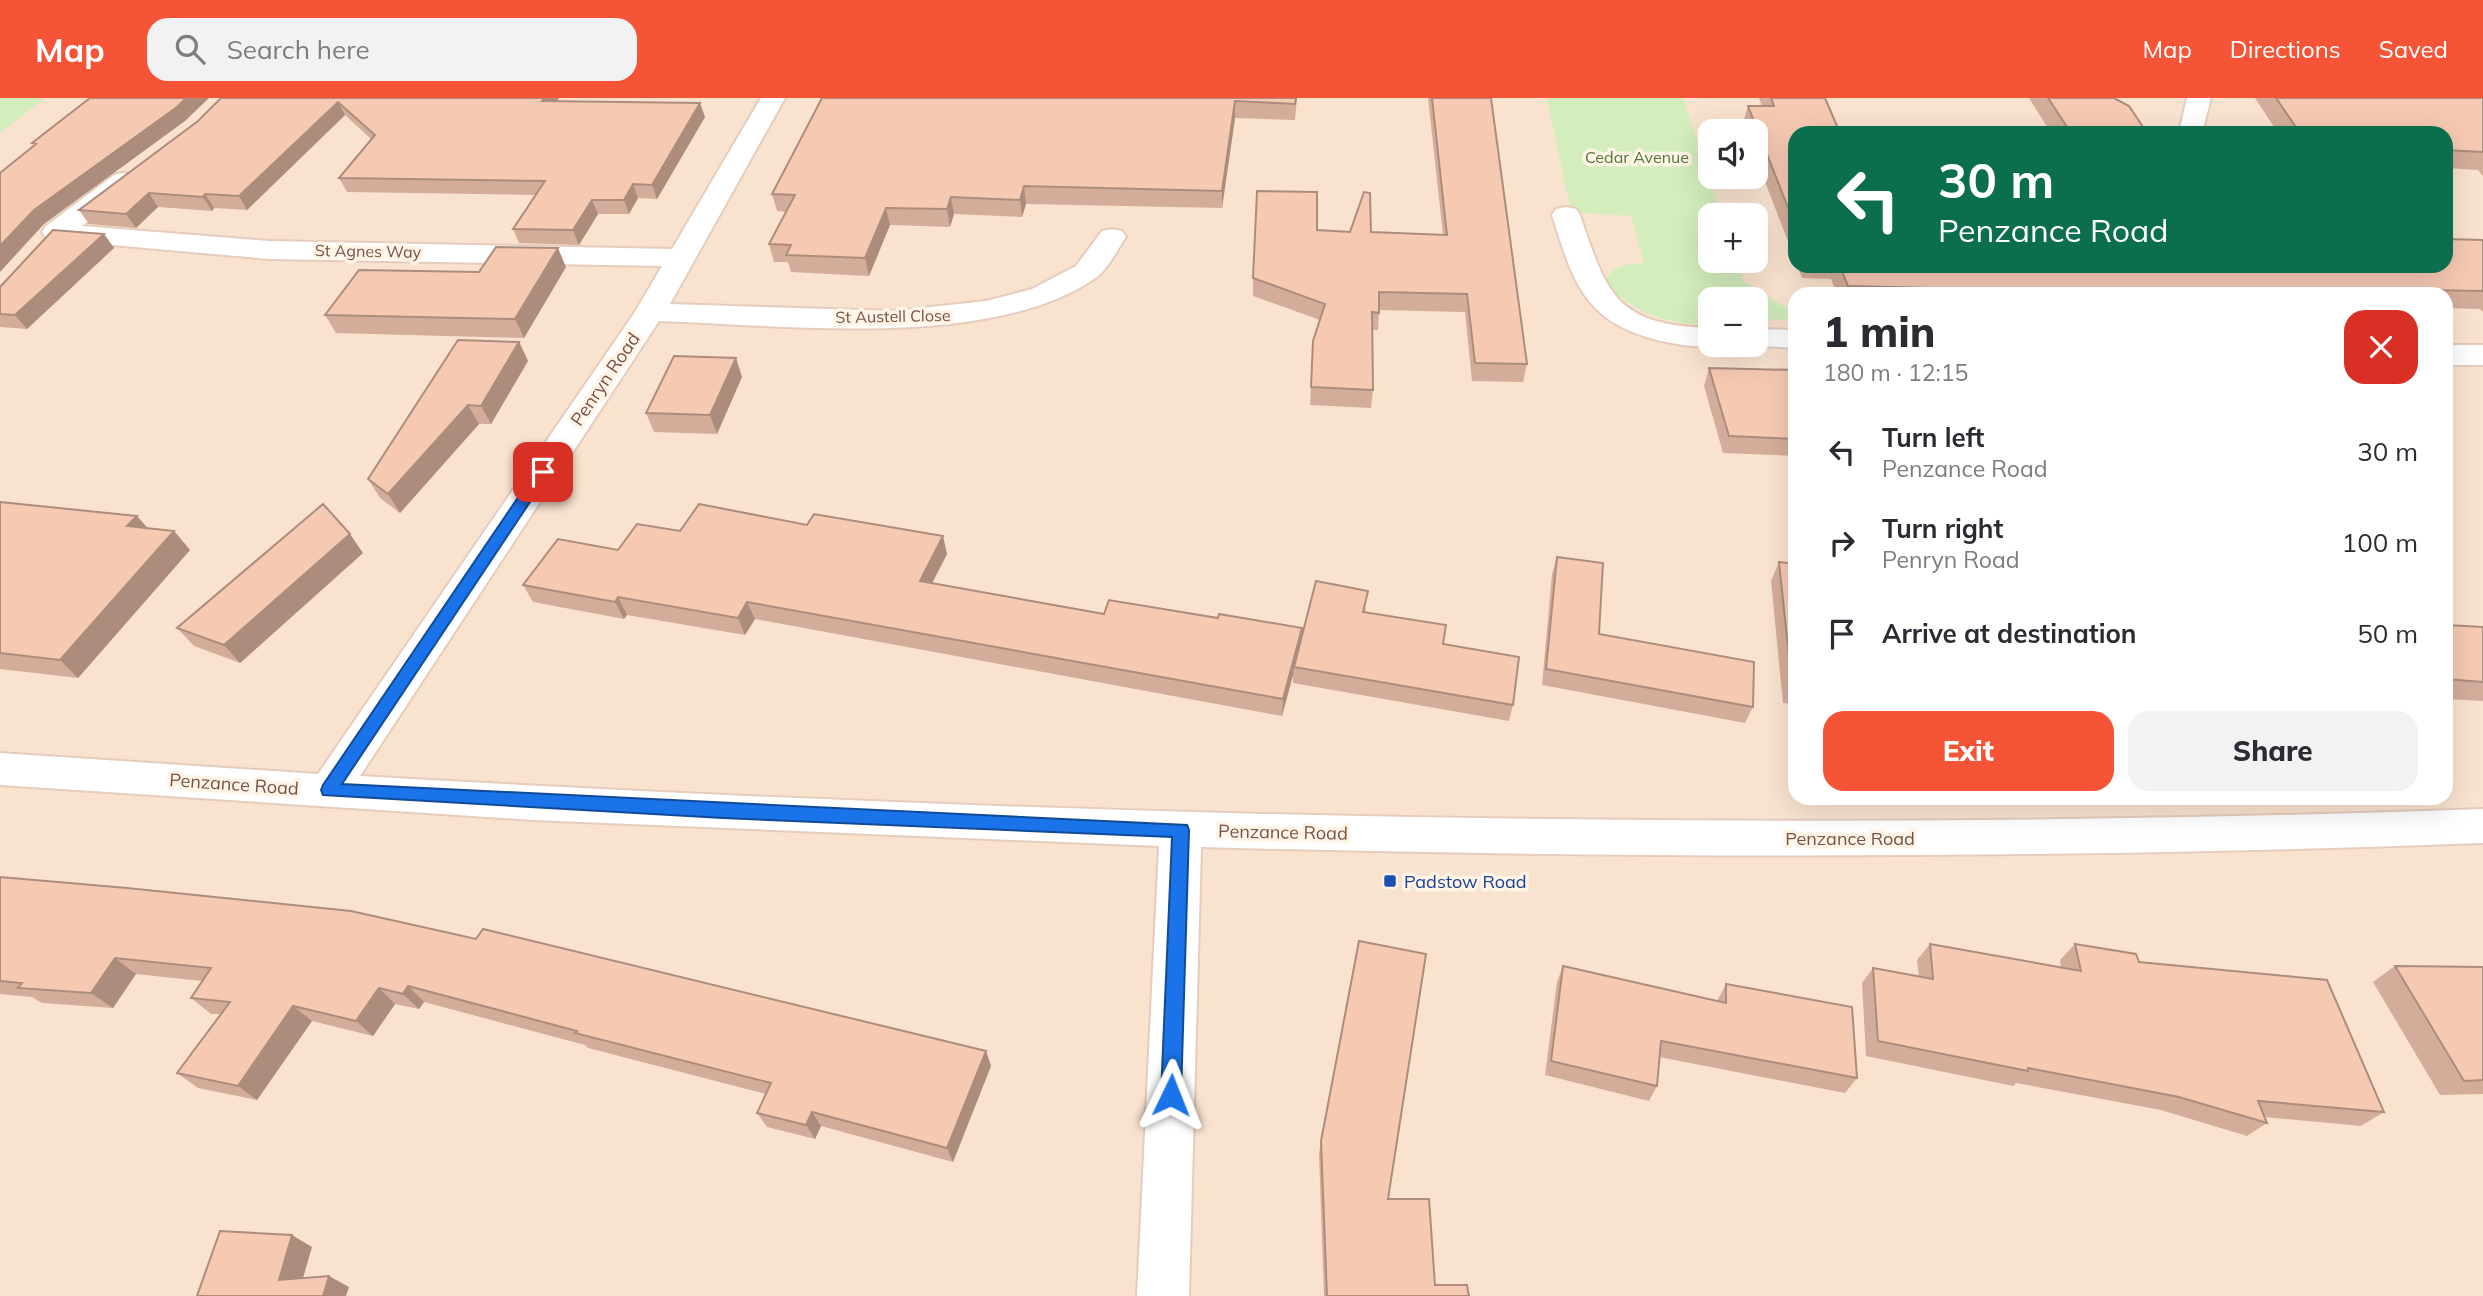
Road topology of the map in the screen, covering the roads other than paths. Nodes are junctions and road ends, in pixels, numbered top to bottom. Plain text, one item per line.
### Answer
1 (774, 98) edge
2 (2199, 98) edge
3 (2193, 126) edge
4 (143, 166) edge
5 (1566, 215) dead end
6 (56, 232) junction
7 (1112, 237) dead end
8 (34, 254) edge
9 (680, 258) junction
10 (650, 312) junction
11 (1698, 336) edge
12 (1768, 338) edge
13 (1788, 339) edge
14 (2453, 355) edge
15 (2483, 355) edge
16 (0, 769) edge
17 (329, 790) junction
18 (2483, 827) edge
19 (1181, 830) junction
20 (1163, 1296) edge

1 - 9 street, Penryn Road
2 - 3 street
4 - 6 street
5 - 11 street
6 - 8 street
6 - 9 street, St Agnes Way
7 - 10 street, St Austell Close
9 - 10 street, Penryn Road
10 - 17 street, Penryn Road
12 - 13 street
14 - 15 street
16 - 17 street, Penzance Road
17 - 19 street, Penzance Road
18 - 19 street, Penzance Road
19 - 20 street

